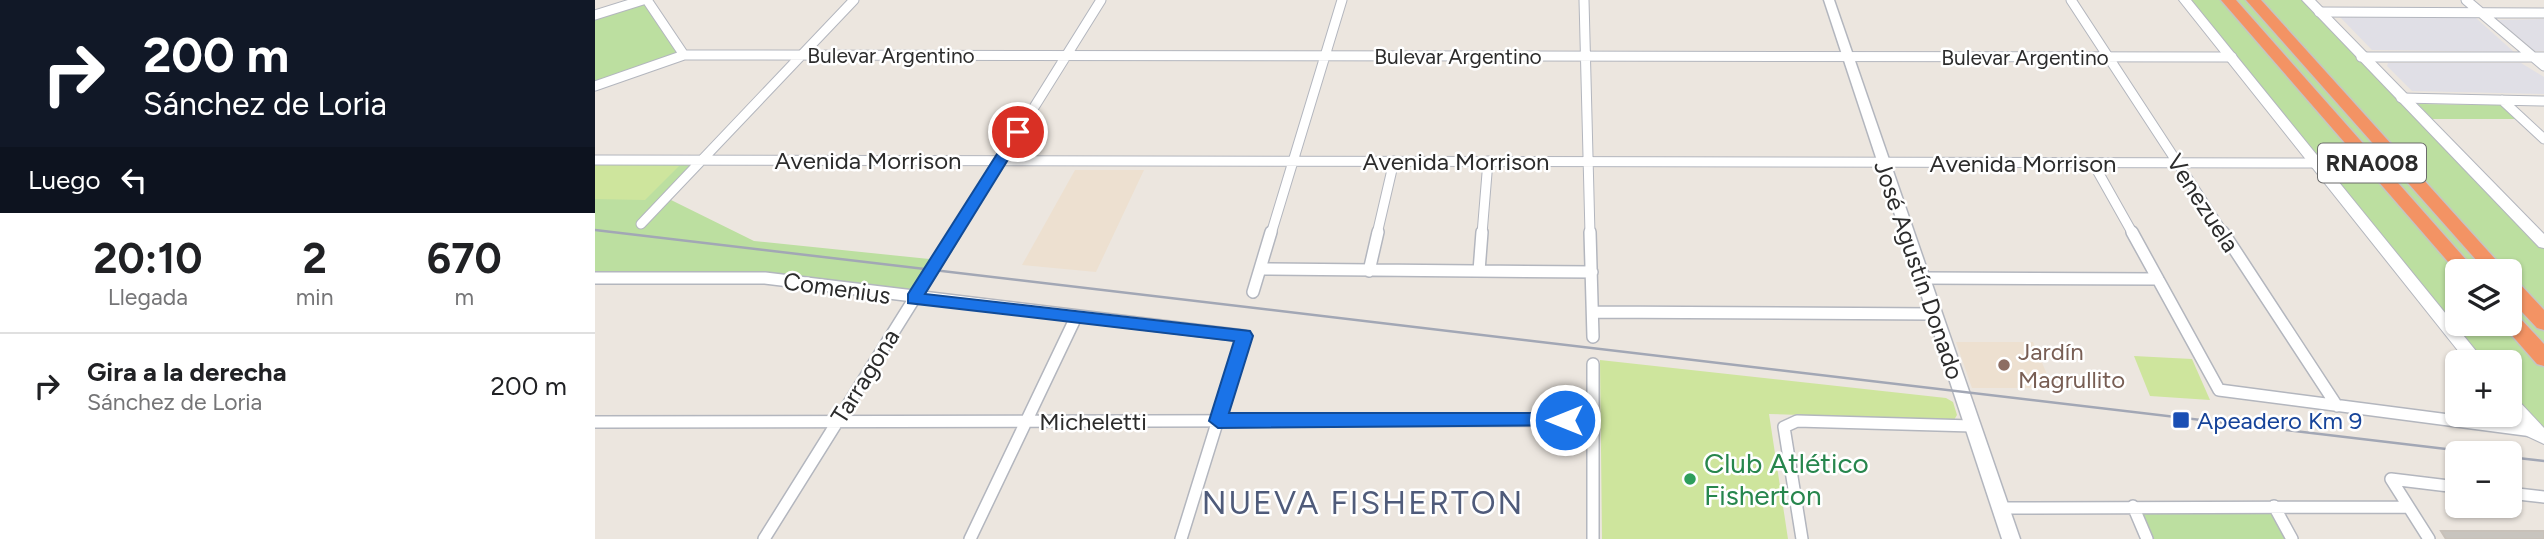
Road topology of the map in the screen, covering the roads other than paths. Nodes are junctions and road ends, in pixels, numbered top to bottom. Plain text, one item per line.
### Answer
1 (645, 0) edge
2 (854, 0) edge
3 (1101, 0) edge
4 (1342, 0) edge
5 (1584, 0) edge
6 (1829, 0) edge
7 (2071, 0) edge
8 (2185, 0) edge
9 (2255, 0) edge
10 (2308, 0) edge
11 (2466, 0) edge
12 (2229, 1) edge
13 (2319, 12) junction
14 (2482, 13) junction
15 (2544, 13) edge
16 (595, 15) edge
17 (684, 55) junction
18 (802, 55) junction
19 (1066, 56) junction
20 (1325, 56) junction
21 (1586, 56) junction
22 (1848, 57) junction
23 (2108, 57) junction
24 (2232, 57) junction
25 (2361, 57) junction
26 (2533, 57) junction
27 (2544, 57) edge
28 (2544, 66) edge
29 (595, 86) edge
30 (2401, 98) junction
31 (2502, 100) junction
32 (2544, 101) edge
33 (2544, 139) edge
34 (595, 160) edge
35 (703, 160) junction
36 (1001, 161) junction
37 (1292, 161) junction
38 (1394, 161) junction
39 (1488, 162) junction
40 (1589, 162) junction
41 (1883, 162) junction
42 (2093, 163) junction
43 (2176, 163) junction
44 (2317, 163) junction
45 (641, 224) dead end
46 (2544, 243) edge
47 (2456, 259) edge
48 (2486, 259) edge
49 (1260, 269) junction
50 (1369, 271) junction
51 (1479, 271) junction
52 (1592, 272) junction
53 (595, 278) edge
54 (1922, 278) junction
55 (2158, 279) junction
56 (1253, 292) dead end
57 (914, 298) junction
58 (2522, 299) edge
59 (1593, 312) junction
60 (1934, 314) junction
61 (1076, 317) junction
62 (2544, 323) edge
63 (2522, 333) edge
64 (1593, 337) dead end
65 (2467, 350) edge
66 (2544, 358) edge
67 (1593, 364) dead end
68 (2337, 406) junction
69 (2522, 416) edge
70 (1592, 420) junction
71 (1025, 421) junction
72 (1218, 421) junction
73 (595, 422) edge
74 (836, 422) junction
75 (1972, 425) junction
76 (2538, 434) edge
77 (2445, 486) edge
78 (2522, 494) edge
79 (2544, 497) edge
80 (2133, 506) junction
81 (2274, 506) junction
82 (2408, 507) junction
83 (2001, 508) junction
84 (764, 539) edge
85 (970, 539) edge
86 (1181, 539) edge
87 (1593, 539) edge
88 (1802, 539) edge
89 (2011, 539) edge
90 (2147, 539) edge
91 (2292, 539) edge
92 (2429, 539) edge

1 - 16 street
1 - 17 street
2 - 18 street
3 - 19 street, Tarragona
4 - 20 street
5 - 21 street
6 - 22 street, José Agustín Donado
7 - 23 street, Venezuela
8 - 24 main road
9 - 48 highway, RNA008
10 - 13 main road
11 - 14 street
12 - 47 highway, RNA008
13 - 14 street
13 - 25 main road
14 - 15 street
14 - 26 street
17 - 18 street, Bulevar Argentino
17 - 29 street, Bulevar Argentino
18 - 19 street, Bulevar Argentino
18 - 35 street
19 - 20 street, Bulevar Argentino
19 - 36 street, Tarragona
20 - 21 street, Bulevar Argentino
20 - 37 street
21 - 22 street, Bulevar Argentino
21 - 40 street
22 - 23 street, Bulevar Argentino
22 - 41 street, José Agustín Donado
23 - 24 street, Bulevar Argentino
23 - 43 street, Venezuela
24 - 44 main road
25 - 26 street
25 - 30 main road
26 - 27 street
26 - 28 street
30 - 31 street
30 - 46 main road
31 - 32 street
31 - 33 street
34 - 35 street, Avenida Morrison
35 - 36 street, Avenida Morrison
35 - 45 street
36 - 37 street, Avenida Morrison
36 - 57 street, Tarragona
37 - 38 street, Avenida Morrison
37 - 49 street
38 - 39 street, Avenida Morrison
38 - 50 street
39 - 40 street, Avenida Morrison
39 - 51 street
40 - 41 street, Avenida Morrison
40 - 52 street
41 - 42 street, Avenida Morrison
41 - 54 street, José Agustín Donado
42 - 43 street, Avenida Morrison
42 - 55 street
43 - 44 street, Avenida Morrison
43 - 68 street, Venezuela
44 - 65 main road
49 - 50 street
49 - 56 street
50 - 51 street
51 - 52 street
52 - 59 street
53 - 57 street, Comenius
54 - 55 street
54 - 60 street, José Agustín Donado
55 - 68 street
57 - 61 street, Comenius
57 - 74 street, Tarragona
58 - 62 highway
59 - 60 street
59 - 64 street
60 - 75 street, José Agustín Donado
61 - 71 street
61 - 72 street, Comenius
63 - 66 highway
67 - 70 street
68 - 76 street
69 - 76 main road
70 - 72 street, Micheletti
70 - 87 street
71 - 72 street, Micheletti
71 - 74 street, Micheletti
71 - 85 street
72 - 86 street
73 - 74 street, Micheletti
74 - 84 street, Tarragona
75 - 83 street, José Agustín Donado
75 - 88 street
77 - 82 street
78 - 79 street
80 - 81 street
80 - 83 street
80 - 90 street
81 - 82 street
81 - 91 street
82 - 92 street
83 - 89 street, José Agustín Donado

